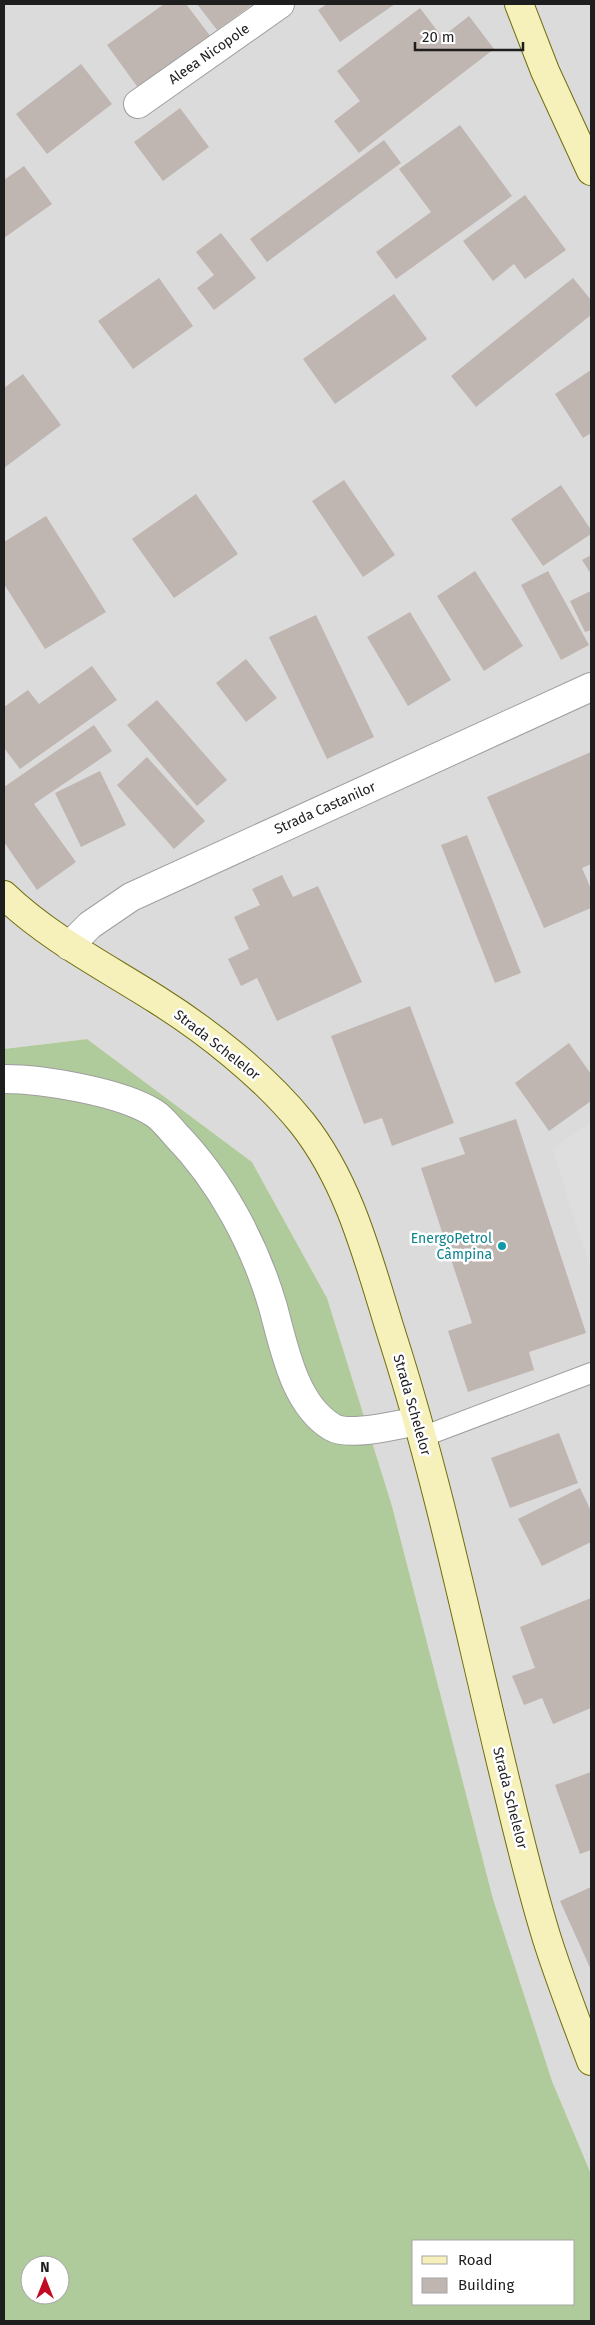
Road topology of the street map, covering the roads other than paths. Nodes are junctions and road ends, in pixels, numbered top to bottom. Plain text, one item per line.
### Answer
1 (280, 4) edge
2 (519, 4) edge
3 (138, 104) dead end
4 (591, 171) edge
5 (591, 687) edge
6 (4, 896) edge
7 (69, 946) junction
8 (4, 1078) edge
9 (591, 1373) edge
10 (420, 1429) junction
11 (591, 2062) edge

1 - 3 street, Aleea Nicopole
2 - 4 main road
5 - 7 street, Strada Castanilor
6 - 7 main road, Strada Schelelor
7 - 10 main road, Strada Schelelor
8 - 10 street
9 - 10 lane
10 - 11 main road, Strada Schelelor

